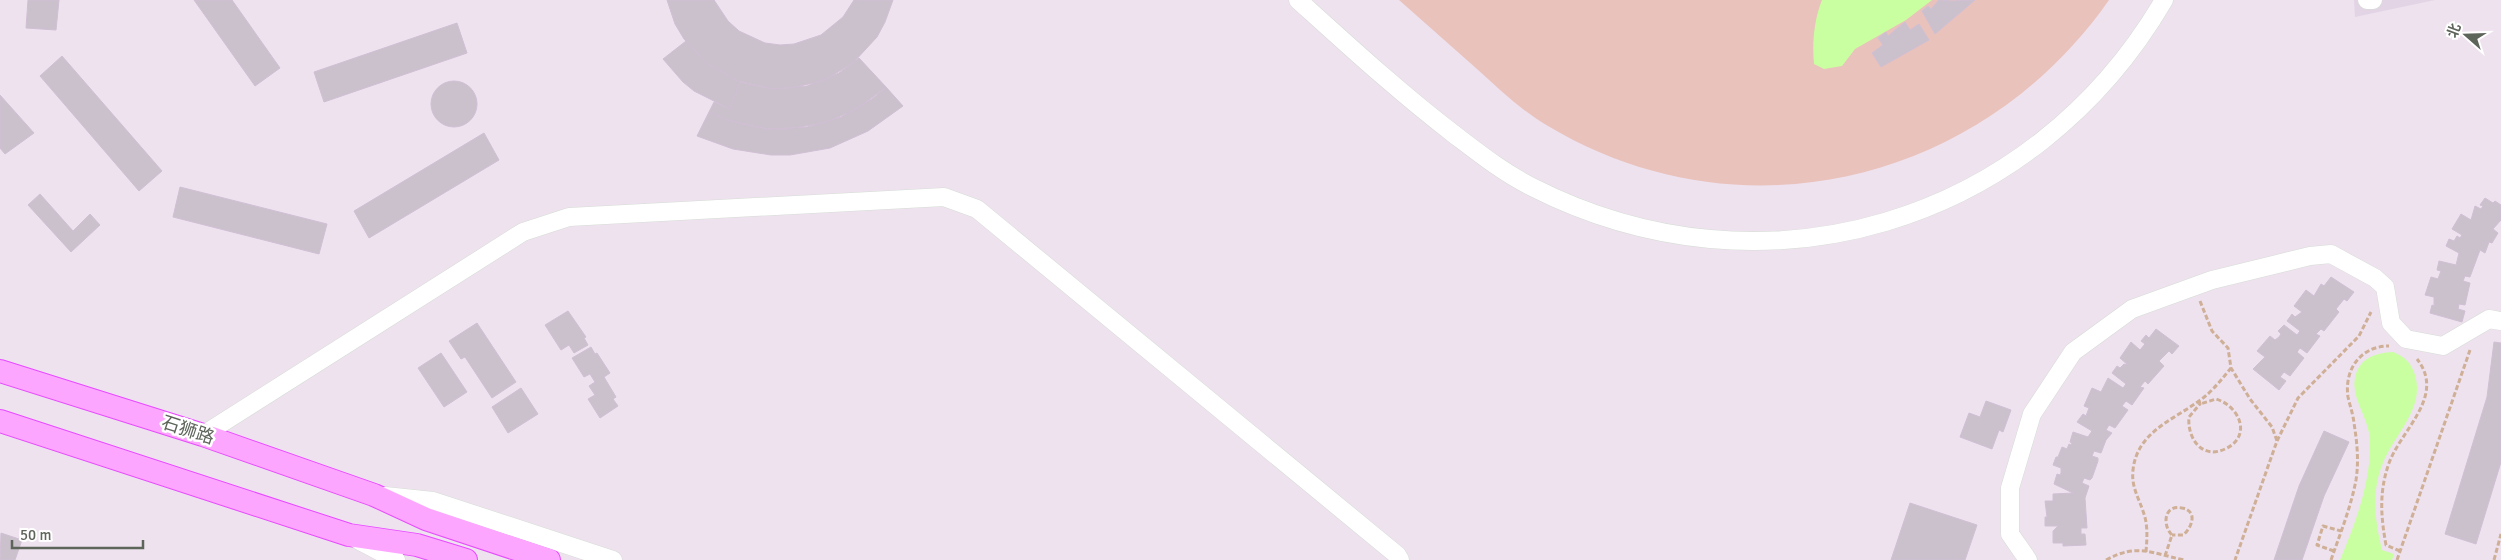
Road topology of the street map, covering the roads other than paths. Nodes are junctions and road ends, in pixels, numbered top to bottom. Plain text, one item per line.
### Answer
1 (1298, 0) edge
2 (2164, 0) edge
3 (2367, 0) edge
4 (2373, 0) edge
5 (2501, 321) edge
6 (0, 371) edge
7 (0, 422) edge
8 (204, 435) junction
9 (374, 494) junction
10 (349, 535) junction
11 (396, 560) edge
12 (466, 560) edge
13 (549, 560) edge
14 (613, 560) edge
15 (1400, 560) edge
16 (2028, 560) edge

1 - 2 street
3 - 4 street
5 - 16 street
6 - 8 main road, 石狮路
7 - 10 main road
8 - 9 main road, 石狮路
8 - 15 street
9 - 13 main road, 石狮路
9 - 14 street, 石狮路
10 - 11 street
10 - 12 main road

